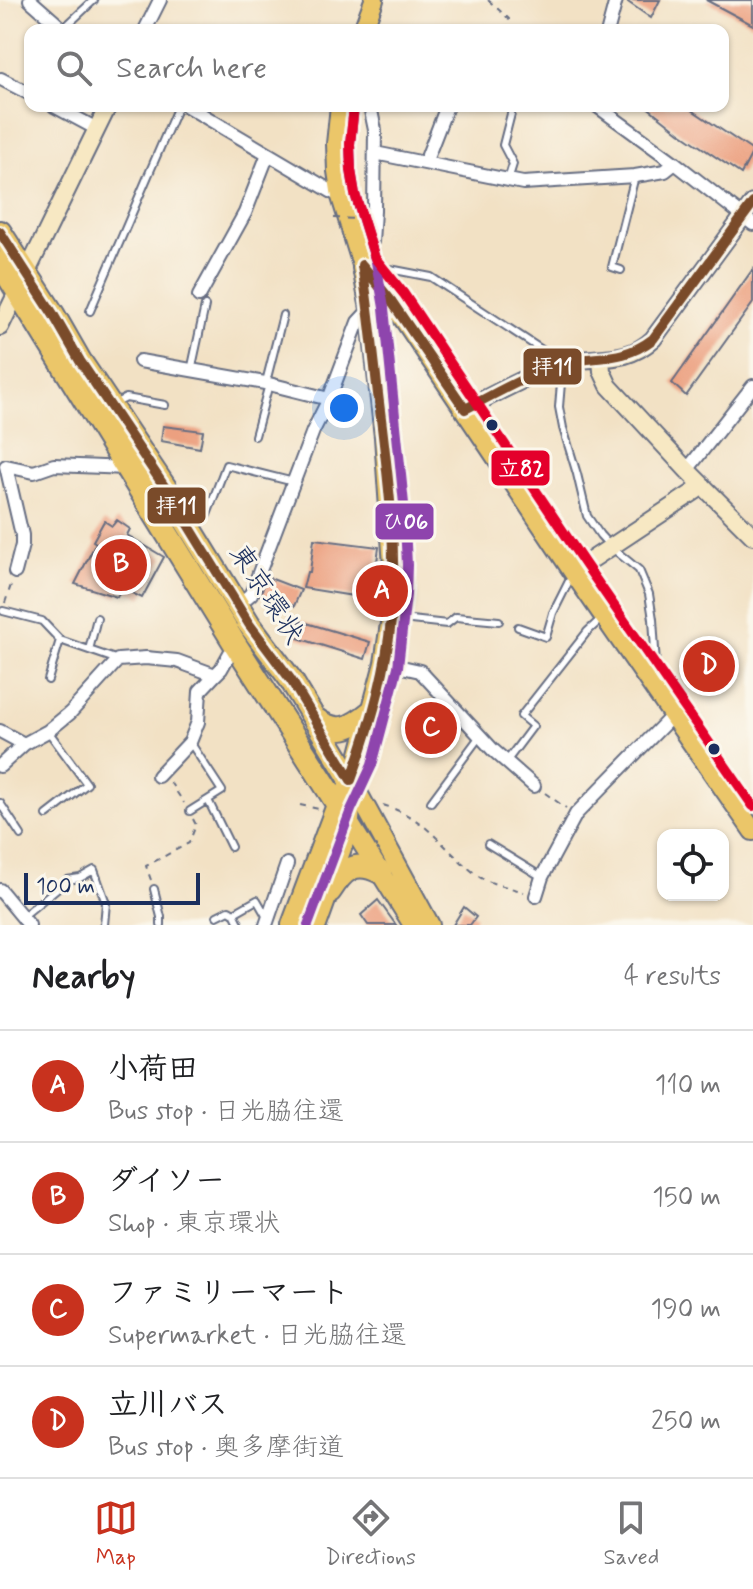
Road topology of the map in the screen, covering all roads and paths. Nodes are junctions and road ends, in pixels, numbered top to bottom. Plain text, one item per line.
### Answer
1 (30, 0) edge
2 (94, 0) edge
3 (160, 0) edge
4 (374, 0) edge
5 (488, 0) edge
6 (616, 0) edge
7 (57, 24) edge
8 (68, 24) edge
9 (148, 24) edge
10 (365, 24) edge
11 (508, 24) edge
12 (610, 24) edge
13 (1, 79) edge
14 (24, 91) edge
15 (65, 112) edge
16 (105, 112) edge
17 (175, 112) edge
18 (197, 112) edge
19 (339, 112) edge
20 (371, 112) edge
21 (445, 112) edge
22 (511, 112) edge
23 (605, 112) edge
24 (97, 129) junction
25 (375, 153) junction
26 (268, 154) junction
27 (425, 163) junction
28 (675, 163) junction
29 (635, 176) junction
30 (508, 180) junction
31 (341, 197) junction
32 (750, 215) edge
33 (334, 218) dead end
34 (359, 219) dead end
35 (0, 232) edge
36 (0, 263) edge
37 (362, 265) junction
38 (621, 270) dead end
39 (22, 281) junction
40 (202, 301) joint
41 (370, 309) junction
42 (90, 311) dead end
43 (283, 315) dead end
44 (0, 327) edge
45 (601, 359) junction
46 (140, 361) dead end
47 (557, 365) junction
48 (191, 371) junction
49 (267, 384) junction
50 (753, 386) edge
51 (329, 399) junction
52 (165, 405) dead end
53 (109, 406) junction
54 (465, 409) junction
55 (255, 436) dead end
56 (3, 462) edge
57 (127, 468) junction
58 (687, 470) junction
59 (294, 482) junction
60 (703, 486) junction
61 (190, 528) junction
62 (753, 536) edge
63 (611, 547) junction
64 (15, 572) joint
65 (573, 572) junction
66 (238, 605) junction
67 (3, 611) joint
68 (604, 616) junction
69 (391, 617) junction
70 (97, 618) dead end
71 (499, 621) dead end
72 (518, 627) dead end
73 (60, 640) junction
74 (235, 644) junction
75 (89, 650) junction
76 (118, 660) junction
77 (384, 663) junction
78 (215, 675) junction
79 (48, 680) dead end
80 (652, 687) junction
81 (372, 711) junction
82 (672, 716) junction
83 (314, 718) junction
84 (0, 731) edge
85 (48, 731) junction
86 (480, 736) junction
87 (190, 742) junction
88 (24, 744) junction
89 (506, 762) junction
90 (0, 766) edge
91 (160, 773) joint
92 (351, 780) junction
93 (534, 786) joint
94 (208, 800) junction
95 (431, 802) dead end
96 (0, 803) edge
97 (382, 804) dead end
98 (190, 811) junction
99 (343, 813) junction
100 (576, 814) junction
101 (47, 815) dead end
102 (753, 831) edge
103 (21, 835) dead end
104 (488, 844) dead end
105 (231, 847) dead end
106 (287, 864) dead end
107 (380, 872) junction
108 (542, 877) junction
109 (154, 889) joint
110 (0, 890) edge
111 (536, 896) joint
112 (234, 913) junction
113 (217, 916) dead end
114 (320, 916) edge
115 (26, 921) edge
116 (267, 922) edge
117 (104, 925) edge
118 (161, 925) edge
119 (240, 925) edge
120 (293, 925) edge
121 (413, 925) edge
122 (430, 925) edge

1 - 7 street
2 - 8 lane
3 - 9 street
4 - 10 main road
5 - 11 path
6 - 12 street
13 - 14 street
15 - 24 street
16 - 24 street
17 - 42 lane
18 - 26 street
19 - 31 main road
20 - 25 street
21 - 27 street
22 - 30 lane
23 - 28 street
24 - 39 street
25 - 27 street
25 - 37 street
26 - 31 street
26 - 40 street
27 - 30 street
28 - 29 street
28 - 32 street
29 - 30 street
29 - 38 lane
31 - 37 main road
32 - 45 street
33 - 34 path, bridge
35 - 39 highway, 東京環状
36 - 39 highway, 東京環状
37 - 41 main road
37 - 47 lane
37 - 54 main road
39 - 44 street
39 - 53 highway, 東京環状
39 - 57 highway, 東京環状
40 - 48 lane
41 - 51 street
41 - 69 main road
43 - 49 lane
45 - 47 street
45 - 58 street
46 - 48 street
47 - 54 street
47 - 63 lane
48 - 49 street
49 - 51 street
49 - 55 lane
50 - 58 street
51 - 59 street
52 - 53 lane
53 - 61 highway, 東京環状
54 - 65 main road
56 - 57 street
56 - 64 street
57 - 74 highway, 東京環状
58 - 60 street
59 - 61 lane
59 - 66 street
60 - 62 street
60 - 63 street
61 - 66 highway, 東京環状
63 - 65 street
63 - 80 lane
64 - 67 path
65 - 68 main road
65 - 72 lane
66 - 83 highway, 東京環状
67 - 73 lane
68 - 80 main road
68 - 89 lane
69 - 71 lane
69 - 77 main road
70 - 75 lane
73 - 75 lane
73 - 79 lane
74 - 78 street
74 - 99 highway, 東京環状
75 - 76 lane
76 - 78 street
76 - 85 street
77 - 81 main road
77 - 86 street
78 - 87 street
80 - 82 main road
81 - 83 highway
81 - 92 main road
82 - 100 street
82 - 102 main road
83 - 92 highway, 東京環状
84 - 88 street
85 - 88 street
85 - 101 lane
86 - 89 street
86 - 95 lane
87 - 91 street
87 - 94 lane
88 - 90 street
89 - 93 street
91 - 98 path
92 - 99 highway
92 - 122 main road
93 - 100 path
94 - 98 lane
94 - 105 lane
96 - 103 lane
97 - 111 path
98 - 109 path
99 - 107 main road
99 - 114 highway
99 - 120 highway
100 - 108 street
104 - 108 lane
106 - 116 street
107 - 114 highway
107 - 121 main road
108 - 111 street
109 - 118 lane
110 - 115 street
112 - 113 lane
112 - 116 lane
112 - 119 lane
115 - 117 lane

